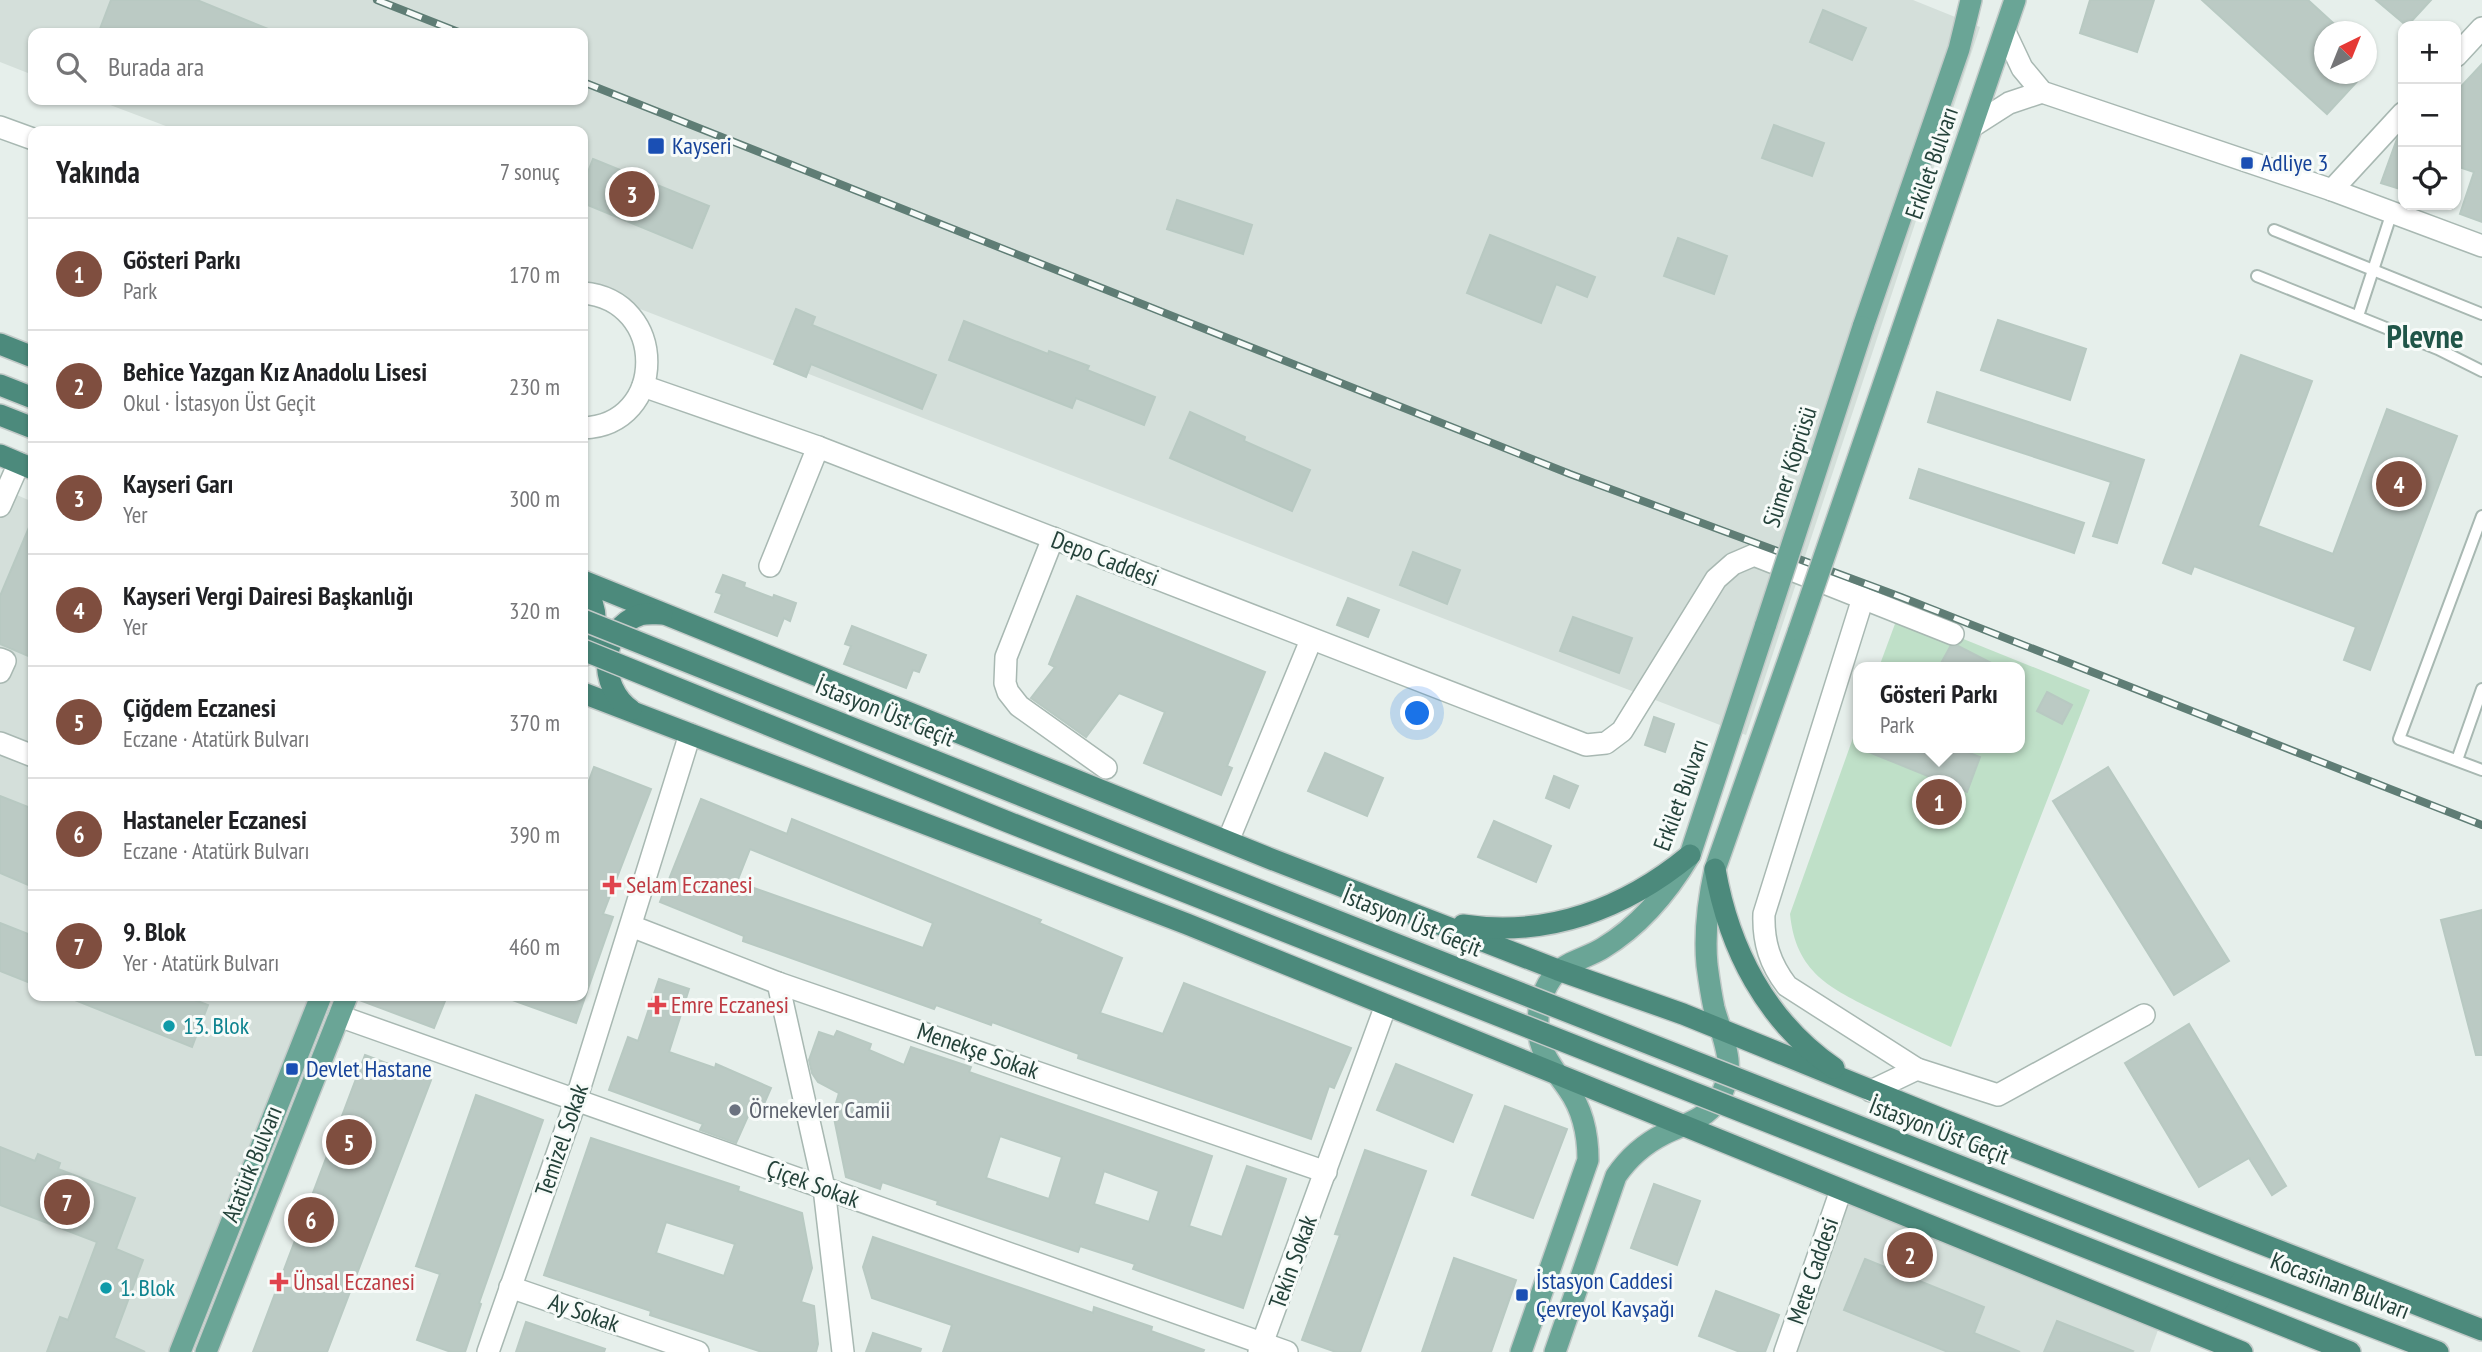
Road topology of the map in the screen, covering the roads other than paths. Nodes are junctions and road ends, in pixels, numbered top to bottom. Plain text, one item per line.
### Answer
1 (1971, 0) edge
2 (2015, 0) edge
3 (2482, 28) edge
4 (2005, 32) junction
5 (2461, 51) edge
6 (2042, 92) junction
7 (2398, 118) edge
8 (1973, 126) junction
9 (0, 127) edge
10 (28, 137) edge
11 (2332, 190) junction
12 (2392, 212) junction
13 (2274, 230) dead end
14 (2482, 246) edge
15 (2373, 270) junction
16 (2257, 276) dead end
17 (588, 294) edge
18 (2482, 314) edge
19 (2358, 316) junction
20 (1863, 327) joint
21 (0, 344) edge
22 (28, 355) edge
23 (2482, 371) edge
24 (0, 385) edge
25 (643, 386) junction
26 (28, 396) edge
27 (0, 415) edge
28 (28, 426) edge
29 (588, 427) edge
30 (818, 447) junction
31 (17, 462) edge
32 (0, 506) edge
33 (2482, 516) edge
34 (1053, 538) junction
35 (770, 566) dead end
36 (588, 585) edge
37 (588, 592) edge
38 (1863, 598) junction
39 (664, 614) junction
40 (588, 622) edge
41 (1766, 624) joint
42 (1953, 634) dead end
43 (1311, 640) junction
44 (588, 648) edge
45 (588, 652) edge
46 (0, 659) edge
47 (0, 672) edge
48 (2482, 689) edge
49 (588, 694) edge
50 (638, 714) junction
51 (690, 734) junction
52 (0, 743) edge
53 (28, 754) edge
54 (2457, 760) junction
55 (1106, 768) dead end
56 (2482, 769) edge
57 (1228, 841) junction
58 (1690, 855) junction
59 (1716, 869) junction
60 (1418, 916) junction
61 (632, 926) junction
62 (1558, 970) junction
63 (778, 983) junction
64 (319, 1001) edge
65 (1386, 1005) junction
66 (343, 1006) edge
67 (2144, 1015) dead end
68 (1721, 1030) junction
69 (1917, 1069) junction
70 (1558, 1076) junction
71 (1871, 1091) junction
72 (576, 1100) junction
73 (1683, 1126) junction
74 (1326, 1172) junction
75 (824, 1188) junction
76 (1841, 1190) junction
77 (2224, 1270) joint
78 (510, 1287) junction
79 (2482, 1330) edge
80 (1261, 1348) edge
81 (180, 1352) edge
82 (206, 1352) edge
83 (488, 1352) edge
84 (698, 1352) edge
85 (844, 1352) edge
86 (1287, 1352) edge
87 (1521, 1352) edge
88 (1555, 1352) edge
89 (1785, 1352) edge
90 (2242, 1352) edge
91 (2350, 1352) edge
92 (2438, 1352) edge

1 - 20 main road, Erkilet Bulvarı
2 - 4 main road, Erkilet Bulvarı
3 - 5 street
4 - 6 street
4 - 8 main road, Erkilet Bulvarı
6 - 8 street
6 - 11 street
7 - 11 street
8 - 59 main road, Erkilet Bulvarı, bridge
9 - 10 street
11 - 12 street
12 - 14 street
12 - 15 lane
13 - 15 lane
15 - 18 lane
15 - 19 lane
16 - 19 lane
17 - 25 street
19 - 23 lane
20 - 41 main road, Sümer Köprüsü, bridge
21 - 22 highway
24 - 26 highway
25 - 29 street
25 - 30 street, Depo Caddesi
27 - 28 highway
30 - 34 street, Depo Caddesi
30 - 35 street
31 - 32 street
33 - 54 lane
34 - 43 street, Depo Caddesi
34 - 55 street
36 - 39 highway
37 - 44 highway
38 - 42 street, Depo Caddesi
38 - 43 street, Depo Caddesi
38 - 69 street
39 - 50 highway
39 - 57 highway
40 - 77 highway, İstasyon Üst Geçit, bridge
41 - 58 main road, Erkilet Bulvarı
43 - 57 street
45 - 91 highway, bridge
46 - 47 street
48 - 54 lane
49 - 50 highway
50 - 51 highway
51 - 61 street, Temizel Sokak
51 - 65 highway
52 - 53 street
54 - 56 lane
57 - 60 highway
58 - 60 highway
58 - 62 main road, Erkilet Bulvarı
59 - 68 main road
59 - 71 highway
60 - 62 highway
61 - 63 street, Menekşe Sokak
61 - 72 street, Temizel Sokak
62 - 68 highway
62 - 70 main road
63 - 74 street, Menekşe Sokak
63 - 75 street
64 - 81 main road, Atatürk Bulvarı
65 - 70 highway
65 - 74 street, Tekin Sokak
66 - 72 street, Çiçek Sokak
66 - 82 main road, Atatürk Bulvarı
67 - 69 street
68 - 71 highway
68 - 73 main road
69 - 71 street
70 - 73 highway
70 - 87 main road
71 - 79 highway
72 - 75 street, Çiçek Sokak
72 - 78 street, Temizel Sokak
73 - 76 highway
73 - 88 main road
74 - 80 street, Tekin Sokak
75 - 80 street, Çiçek Sokak
75 - 85 street
76 - 89 street, Mete Caddesi
76 - 90 highway
77 - 92 highway, Kocasinan Bulvarı
78 - 83 street, Temizel Sokak
78 - 84 street, Ay Sokak
80 - 86 street, Çiçek Sokak

